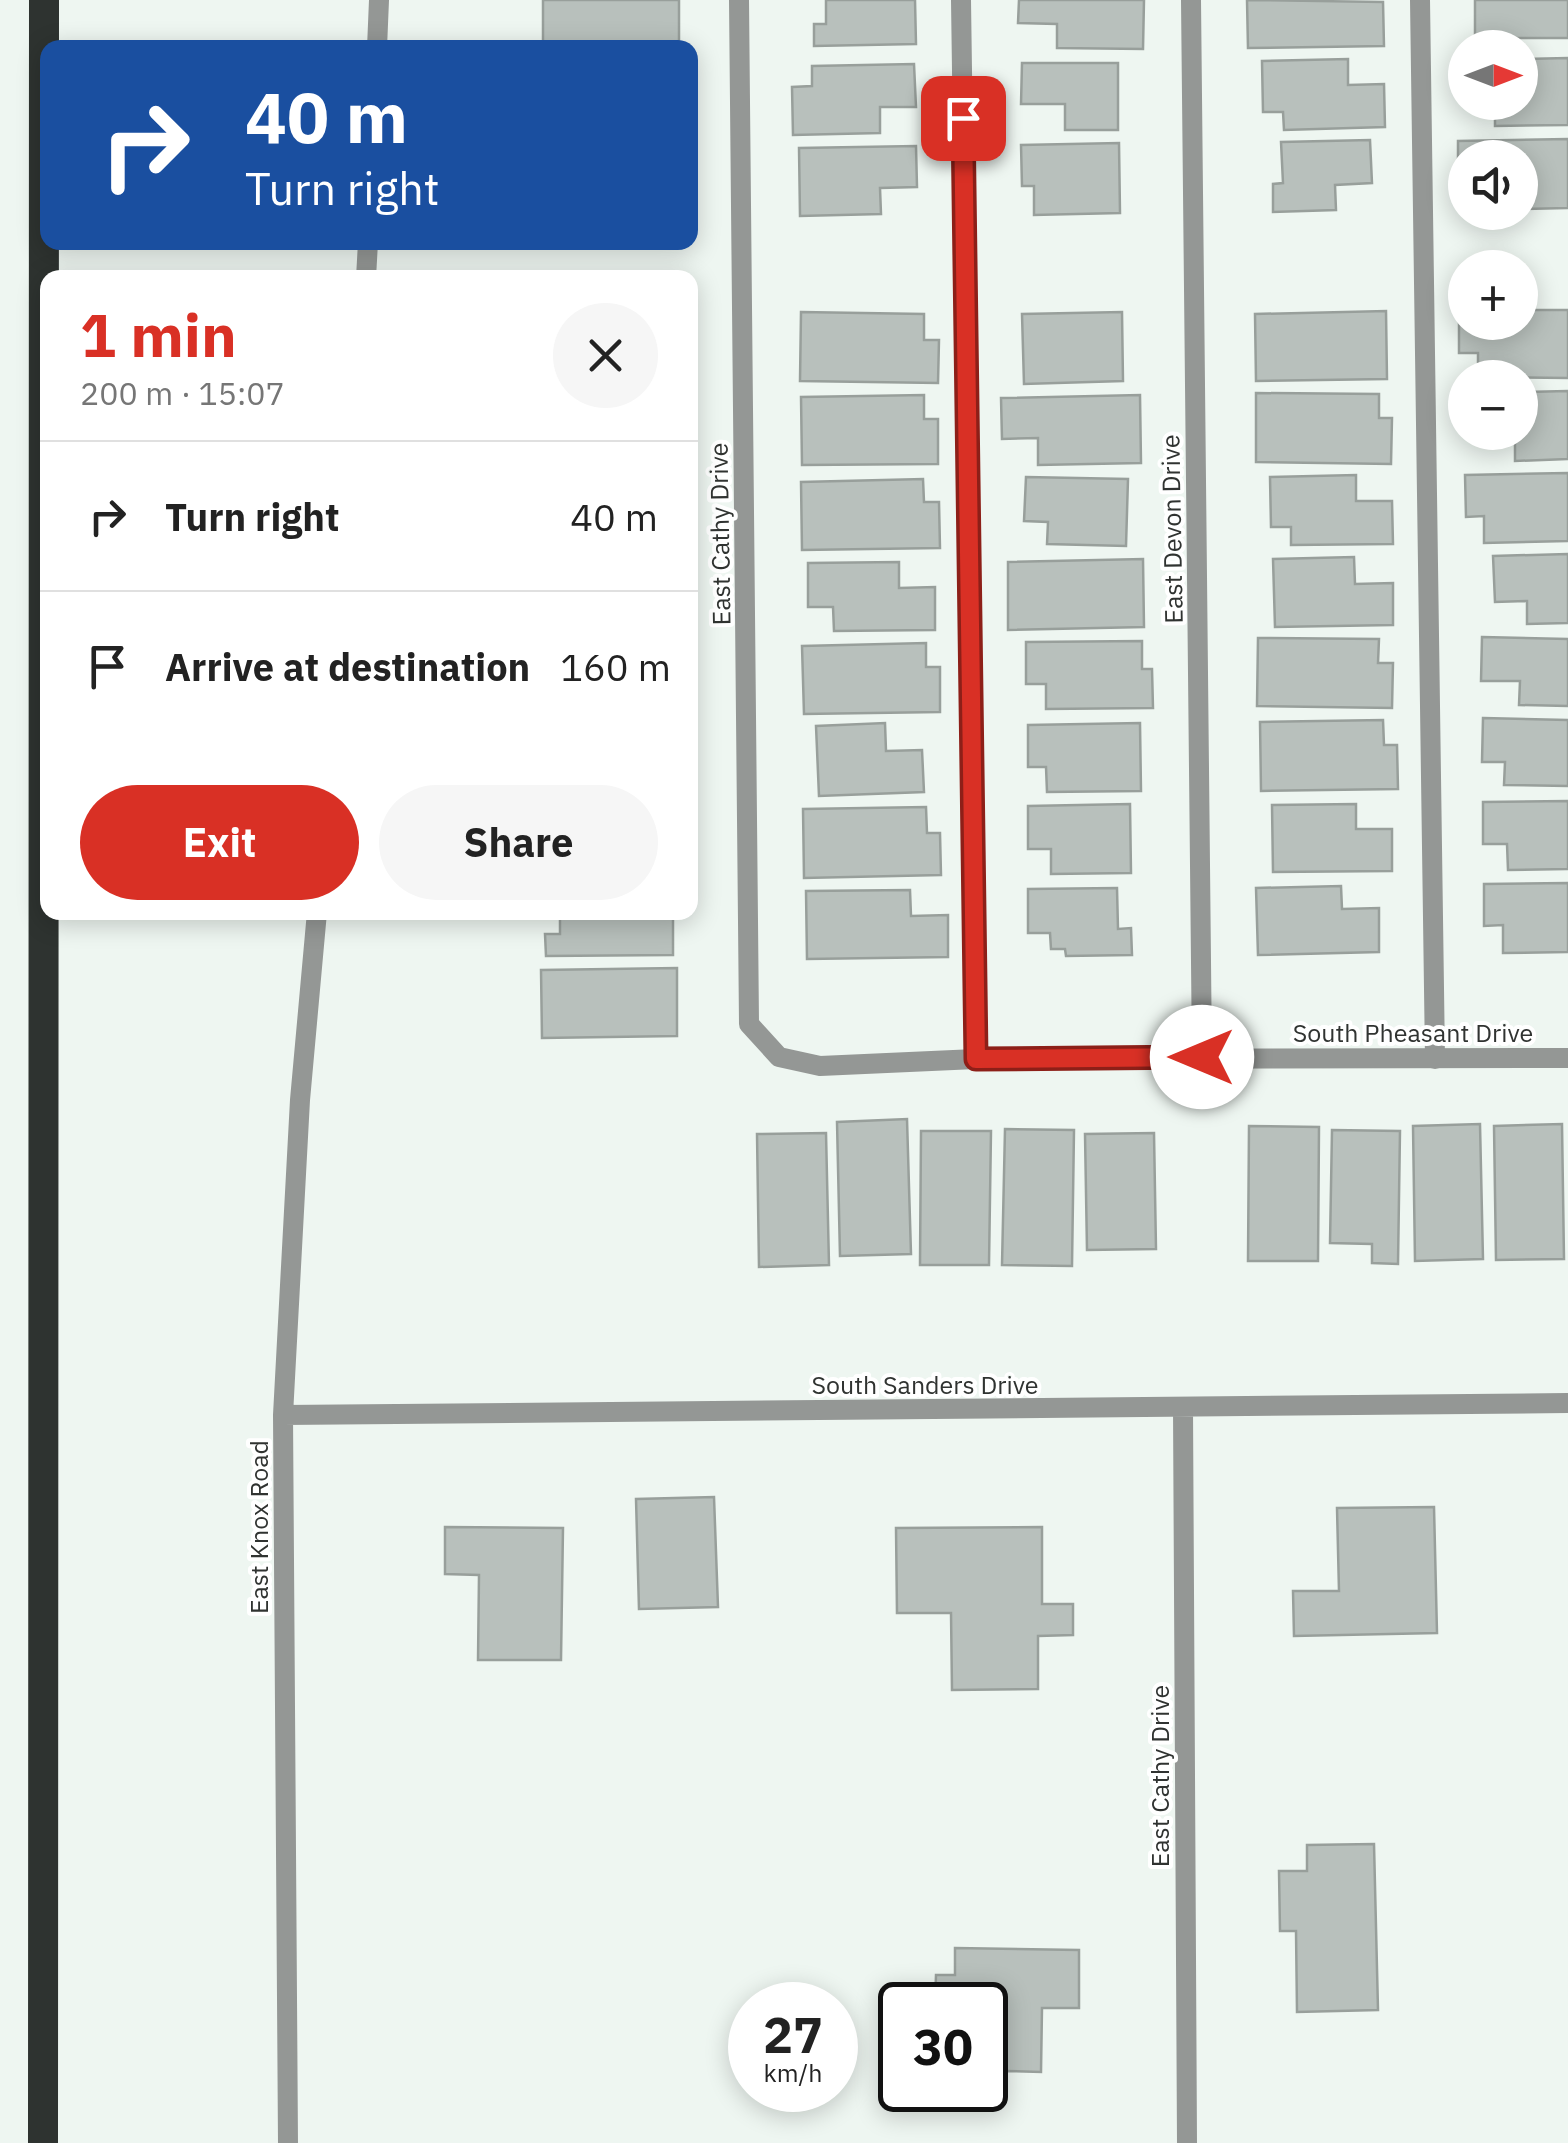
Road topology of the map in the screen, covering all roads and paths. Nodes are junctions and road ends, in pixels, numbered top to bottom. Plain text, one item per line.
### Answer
1 (44, 0) edge
2 (379, 0) edge
3 (740, 0) edge
4 (962, 0) edge
5 (1191, 0) edge
6 (1420, 0) edge
7 (44, 40) edge
8 (377, 40) edge
9 (44, 920) edge
10 (316, 920) edge
11 (778, 1057) joint
12 (1202, 1057) junction
13 (1568, 1058) edge
14 (976, 1059) junction
15 (1435, 1060) junction
16 (1568, 1403) edge
17 (1183, 1408) junction
18 (283, 1415) junction
19 (44, 2143) edge
20 (288, 2143) edge
21 (1187, 2143) edge

1 - 7 highway
2 - 8 street
3 - 11 street, East Cathy Drive
4 - 14 street
5 - 12 street, East Devon Drive
6 - 15 street
9 - 19 highway
10 - 18 street, East Knox Road
11 - 14 street, South Pheasant Drive
12 - 14 street, South Pheasant Drive
12 - 15 street, South Pheasant Drive
13 - 15 street, South Pheasant Drive
16 - 17 street, South Sanders Drive
17 - 18 street, South Sanders Drive
17 - 21 street, East Cathy Drive
18 - 20 street, East Knox Road

